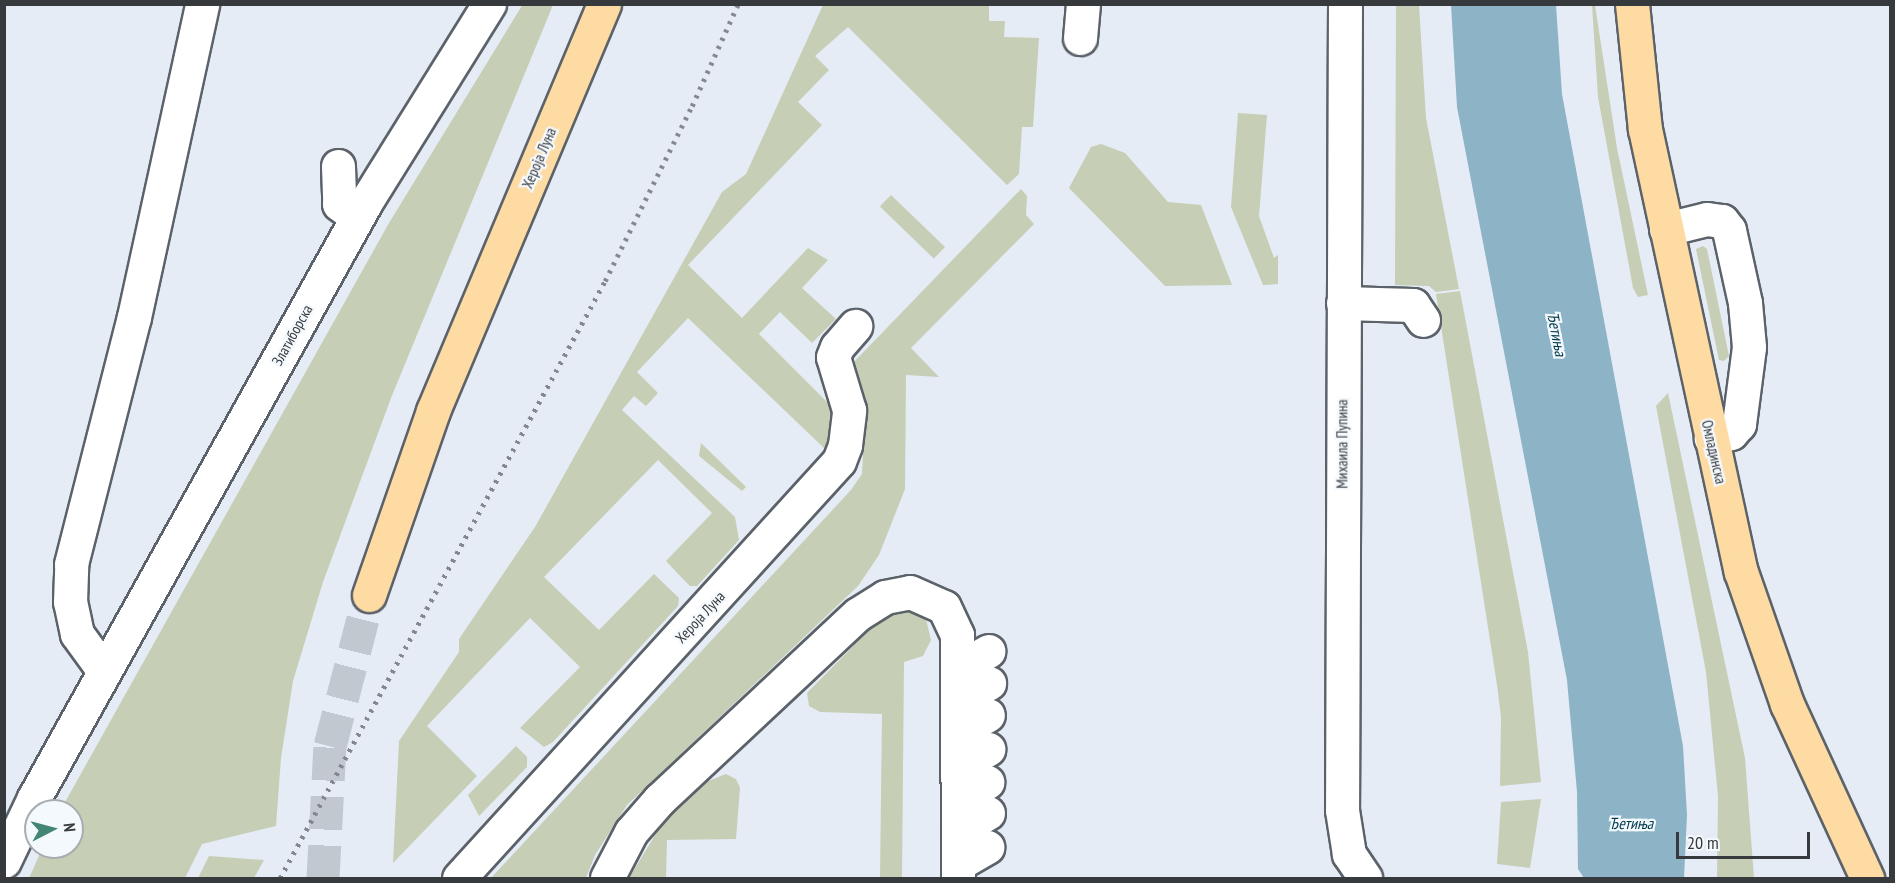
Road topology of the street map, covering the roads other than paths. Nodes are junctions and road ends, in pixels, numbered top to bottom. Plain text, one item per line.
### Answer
1 (202, 4) edge
2 (489, 4) edge
3 (604, 4) edge
4 (1083, 4) edge
5 (1345, 4) edge
6 (1632, 4) edge
7 (1080, 38) dead end
8 (338, 166) dead end
9 (357, 217) junction
10 (1666, 229) junction
11 (1342, 303) junction
12 (1423, 320) dead end
13 (855, 326) dead end
14 (1711, 438) junction
15 (369, 595) tunnel mouth
16 (989, 651) dead end
17 (104, 671) junction
18 (958, 683) junction
19 (989, 683) dead end
20 (988, 715) dead end
21 (959, 731) junction
22 (988, 749) dead end
23 (958, 766) junction
24 (988, 782) dead end
25 (958, 799) junction
26 (988, 813) dead end
27 (958, 831) junction
28 (987, 847) dead end
29 (4, 861) edge
30 (958, 871) edge
31 (459, 879) edge
32 (607, 879) edge
33 (1365, 879) edge
34 (1867, 879) edge

1 - 17 street
2 - 9 street, Златиборска
3 - 15 main road, Хероја Луна
4 - 7 street
5 - 11 street, Михаила Пупина
6 - 10 main road, Омладинска
8 - 9 street
9 - 17 street, Златиборска
10 - 14 main road, Омладинска
10 - 14 street
11 - 12 street
11 - 33 street, Михаила Пупина
13 - 31 street, Хероја Луна
14 - 34 main road, Омладинска
16 - 18 street
17 - 29 street, Златиборска
18 - 19 street
18 - 21 street
18 - 32 street
20 - 21 street
21 - 23 street
22 - 23 street
23 - 25 street
24 - 25 street
25 - 27 street
26 - 27 street
27 - 30 street
28 - 30 street

